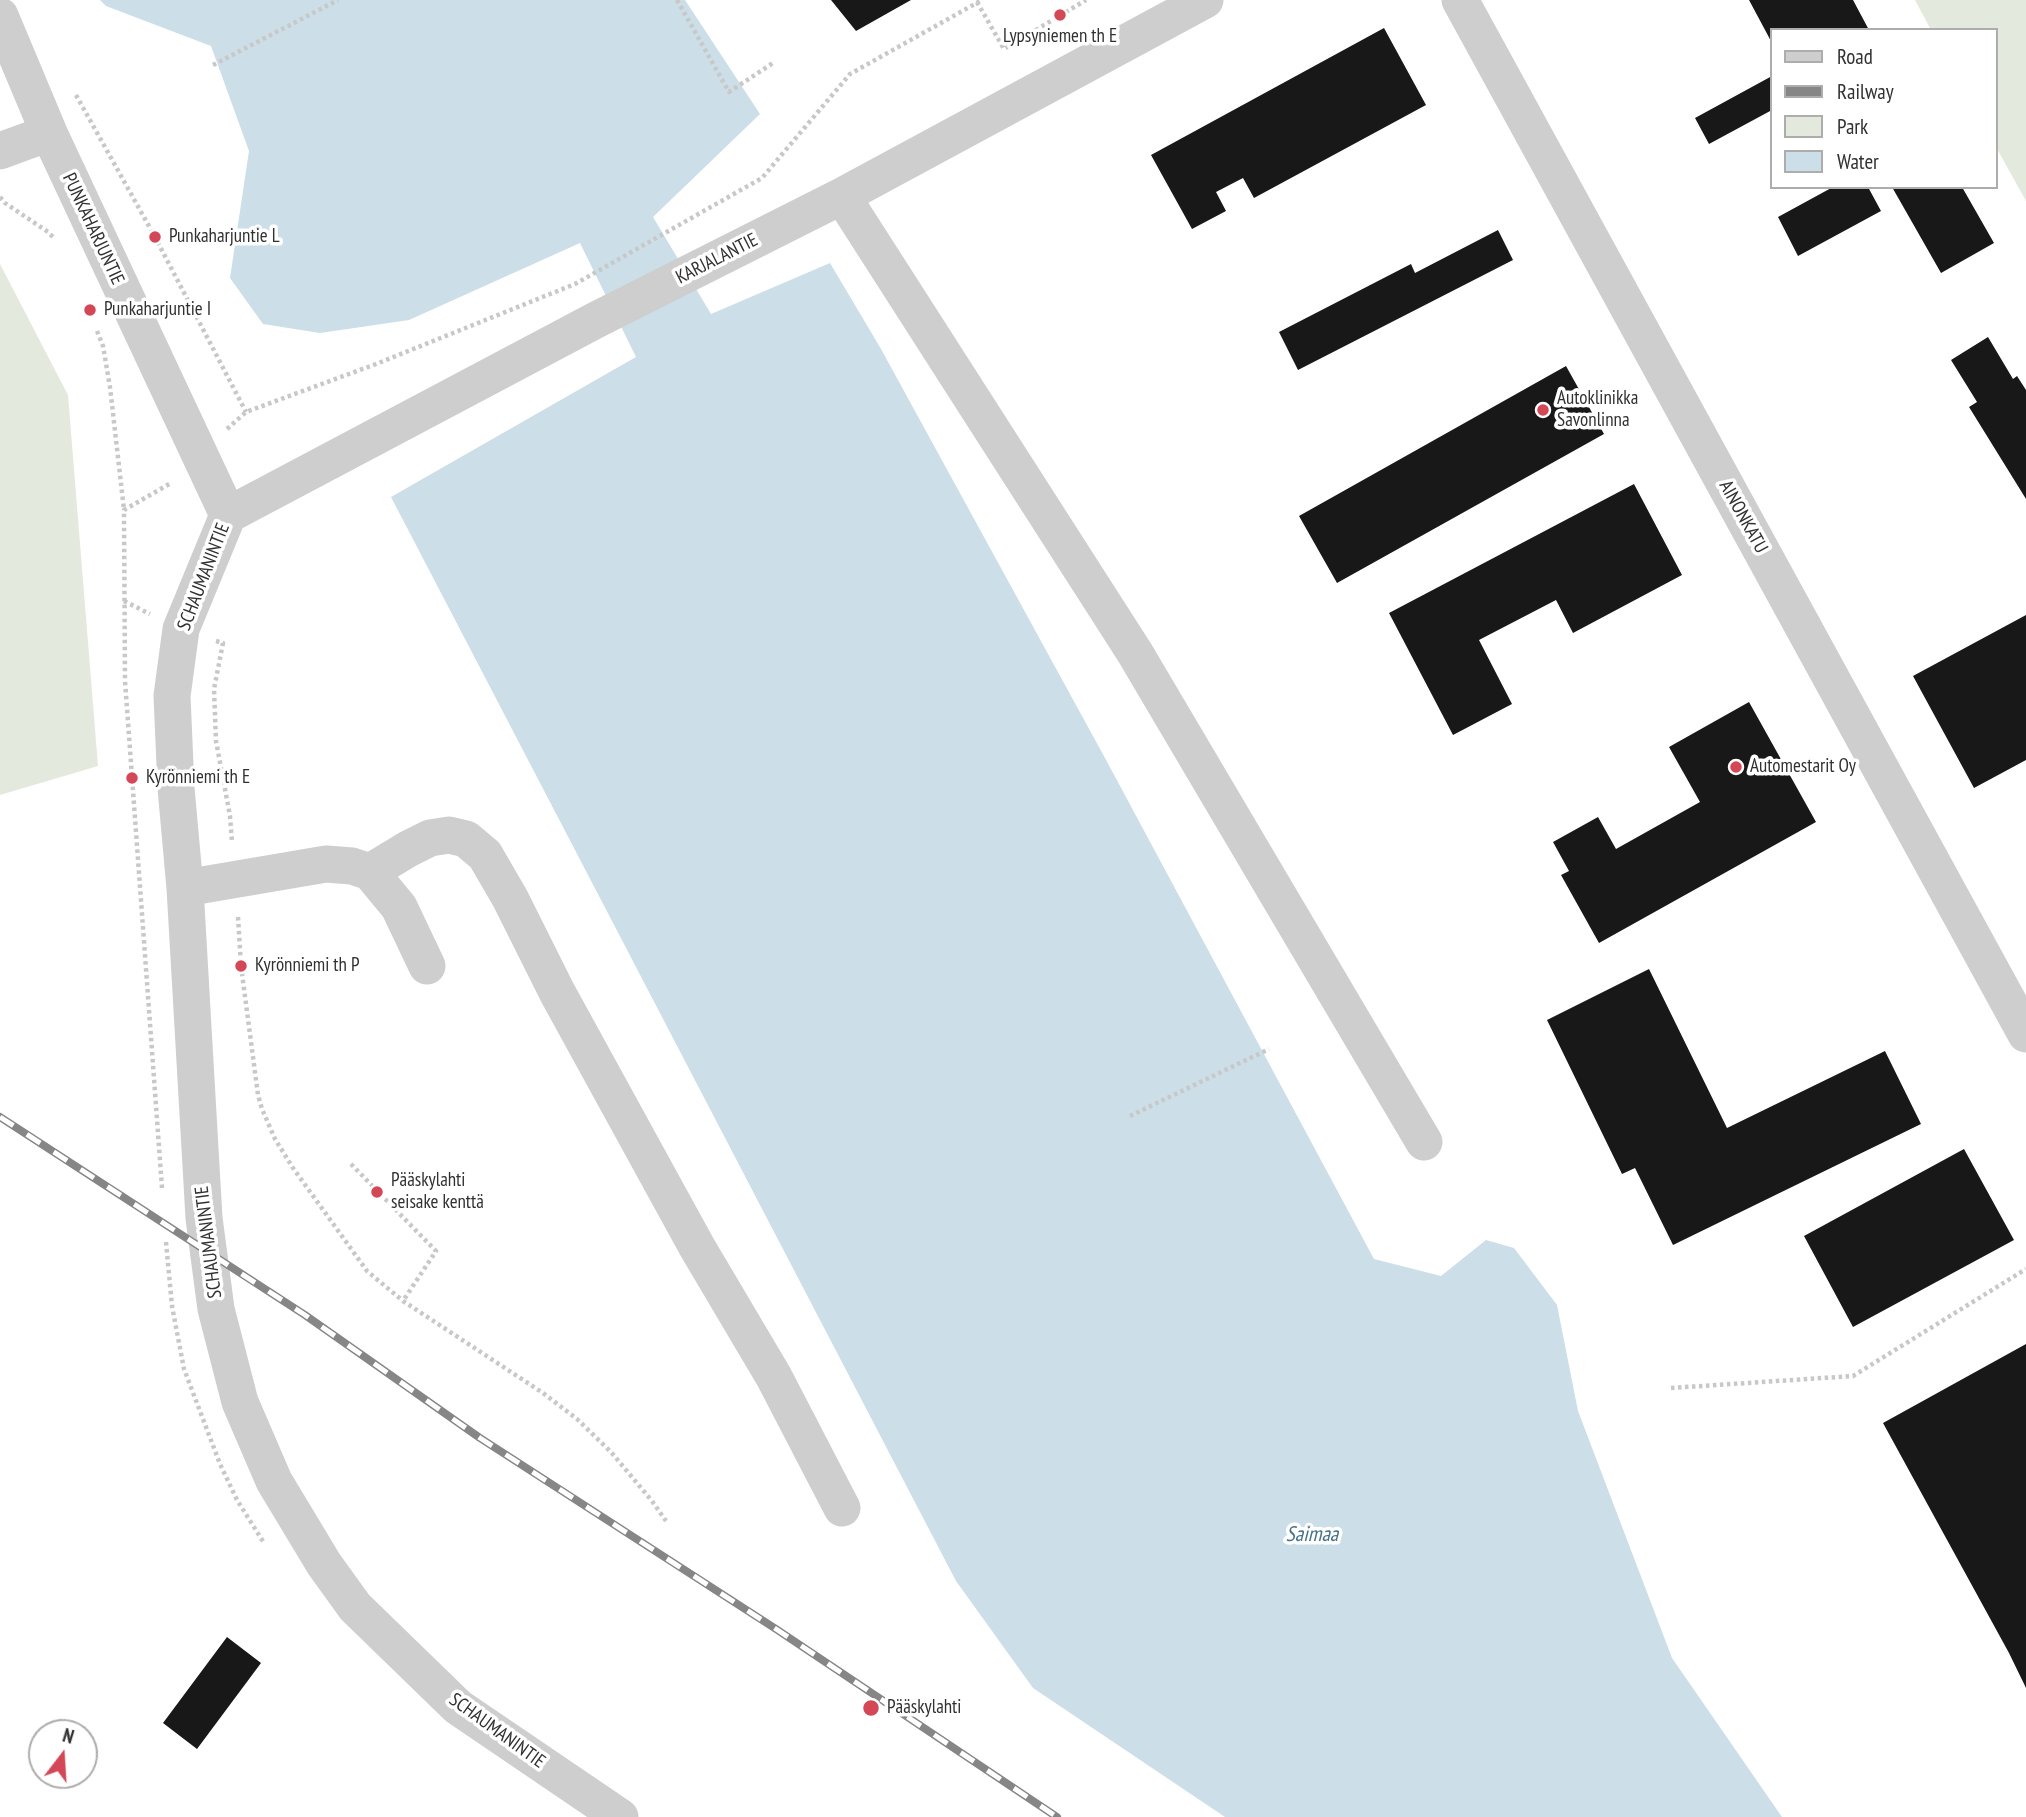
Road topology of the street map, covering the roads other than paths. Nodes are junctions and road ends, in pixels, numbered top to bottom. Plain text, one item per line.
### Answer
1 (1205, 0) edge
2 (1460, 0) edge
3 (0, 16) edge
4 (49, 133) junction
5 (0, 151) edge
6 (842, 196) junction
7 (228, 515) junction
8 (370, 872) junction
9 (185, 888) junction
10 (427, 966) dead end
11 (2026, 1034) edge
12 (1424, 1142) dead end
13 (842, 1508) dead end
14 (620, 1817) edge

1 - 6 street, KARJALANTIE
2 - 11 street, AINONKATU
3 - 4 street, PUNKAHARJUNTIE
4 - 5 street
4 - 7 street, PUNKAHARJUNTIE
6 - 7 street, KARJALANTIE
6 - 12 street
7 - 9 street, SCHAUMANINTIE
8 - 9 street
8 - 10 street
8 - 13 street
9 - 14 street, SCHAUMANINTIE

